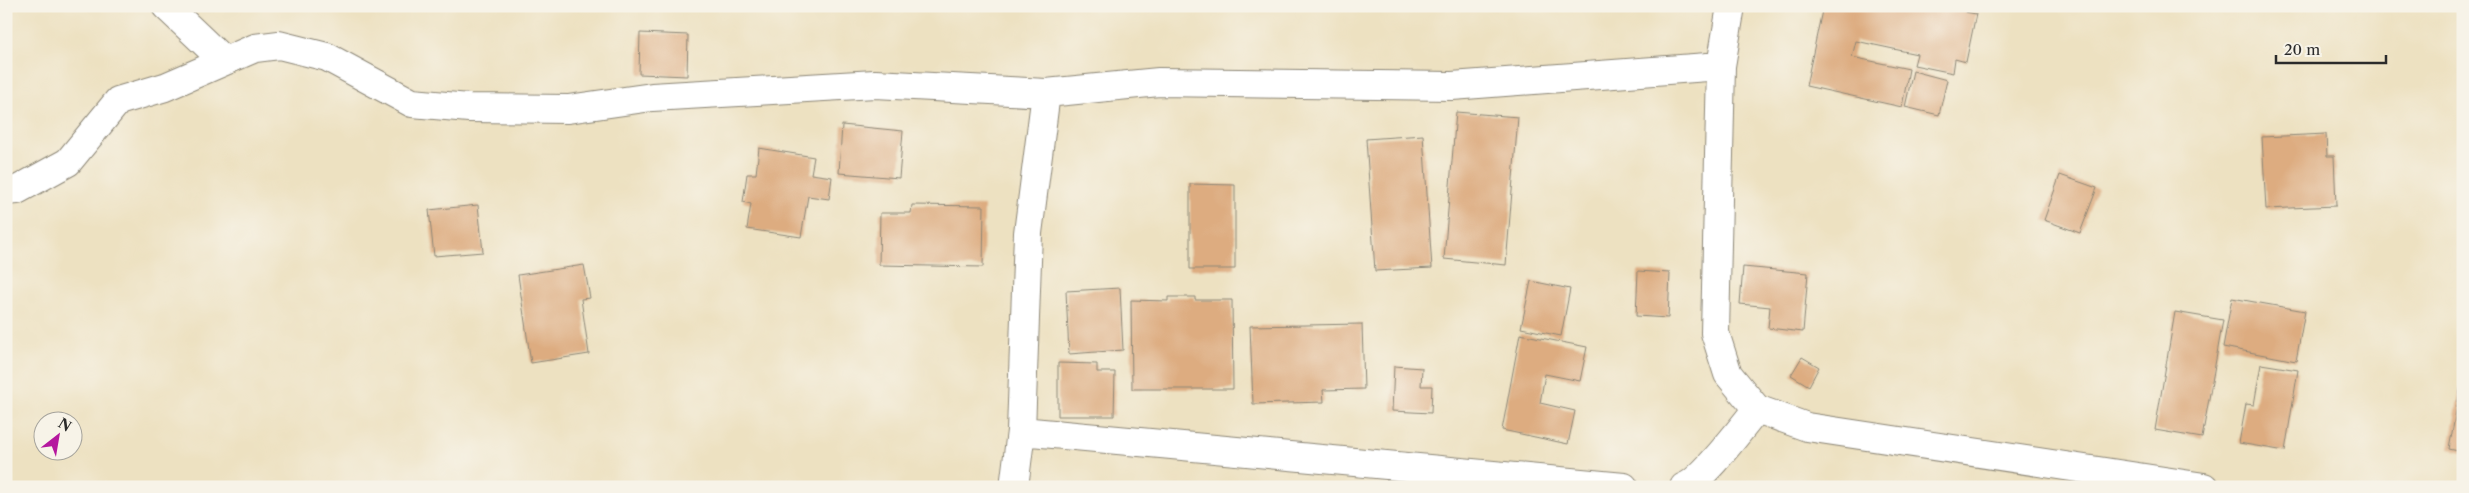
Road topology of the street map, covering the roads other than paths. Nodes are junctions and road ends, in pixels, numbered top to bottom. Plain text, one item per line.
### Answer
1 (166, 6) edge
2 (1732, 6) edge
3 (224, 61) junction
4 (1721, 66) junction
5 (1046, 93) junction
6 (6, 191) edge
7 (1757, 409) junction
8 (1022, 431) junction
9 (1014, 487) edge
10 (1624, 487) edge
11 (1684, 487) edge
12 (2204, 487) edge

1 - 3 street
2 - 4 street
3 - 5 street
3 - 6 street
4 - 5 street
4 - 7 street
5 - 8 street
7 - 11 street
7 - 12 street
8 - 9 street
8 - 10 street

